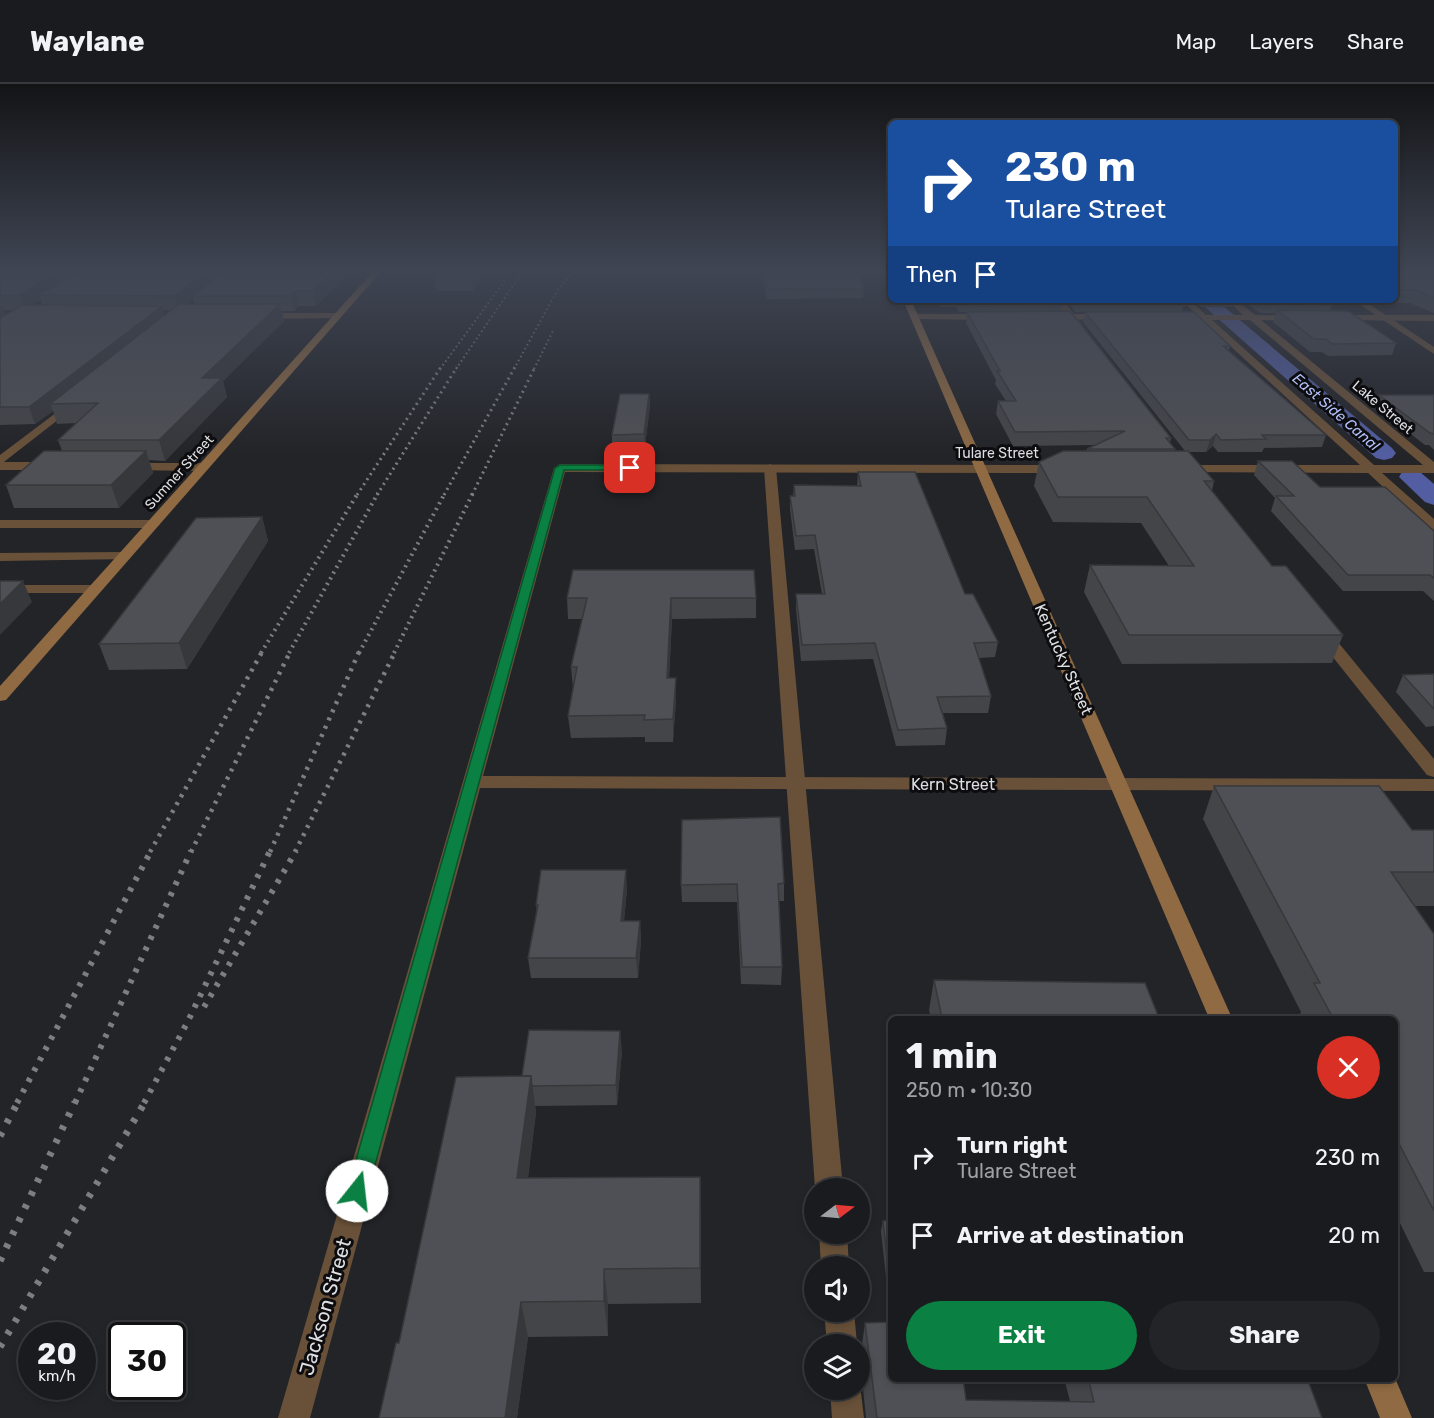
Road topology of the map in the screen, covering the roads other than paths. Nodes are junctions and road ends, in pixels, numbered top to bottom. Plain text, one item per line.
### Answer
1 (325, 330) edge
2 (921, 330) edge
3 (1082, 330) edge
4 (1218, 330) edge
5 (1267, 330) edge
6 (1403, 330) edge
7 (1092, 344) edge
8 (1434, 351) edge
9 (82, 396) edge
10 (1176, 451) edge
11 (0, 461) edge
12 (0, 466) edge
13 (56, 466) edge
14 (113, 467) edge
15 (204, 467) junction
16 (560, 468) joint
17 (770, 468) junction
18 (981, 468) junction
19 (1074, 469) edge
20 (1167, 469) edge
21 (1190, 469) junction
22 (1371, 469) junction
23 (1434, 469) edge
24 (1204, 487) edge
25 (0, 524) edge
26 (153, 524) junction
27 (1434, 526) edge
28 (124, 556) junction
29 (0, 557) edge
30 (0, 589) edge
31 (95, 589) junction
32 (1316, 625) edge
33 (0, 696) edge
34 (1434, 771) edge
35 (472, 782) junction
36 (796, 783) junction
37 (1119, 784) junction
38 (1434, 785) edge
39 (1220, 1016) edge
40 (828, 1178) edge
41 (1381, 1382) edge
42 (847, 1400) edge
43 (294, 1418) edge
44 (848, 1418) edge
45 (1396, 1418) edge

1 - 15 street, Sumner Street
2 - 18 street, Kentucky Street
3 - 7 street
4 - 22 street
5 - 23 street, Lake Street
6 - 8 street
9 - 11 street
10 - 21 street
12 - 13 street
14 - 15 street
15 - 26 street, Sumner Street
16 - 17 street, Tulare Street
16 - 35 street, Jackson Street
17 - 18 street, Tulare Street
17 - 36 street
18 - 19 street, Tulare Street
18 - 37 street, Kentucky Street
20 - 21 street
21 - 22 street
21 - 24 street
22 - 23 street
22 - 27 street
25 - 26 street
26 - 28 street, Sumner Street
28 - 29 street
28 - 31 street, Sumner Street
30 - 31 street
31 - 33 street, Sumner Street
32 - 34 street
35 - 36 street, Kern Street
35 - 43 street, Jackson Street
36 - 37 street, Kern Street
36 - 40 street
37 - 38 street, Kern Street
37 - 39 street, Kentucky Street
41 - 45 street
42 - 44 street

